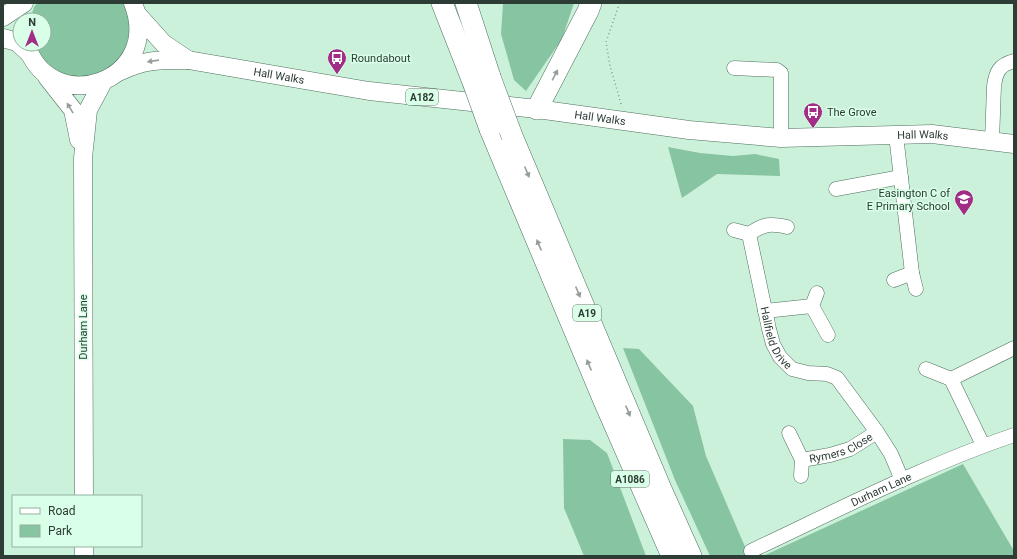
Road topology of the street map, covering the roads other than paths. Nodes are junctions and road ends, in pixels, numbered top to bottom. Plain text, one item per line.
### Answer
1 (24, 3) edge
2 (442, 3) edge
3 (447, 3) edge
4 (466, 3) edge
5 (477, 3) edge
6 (591, 3) edge
7 (136, 9) edge
8 (3, 18) edge
9 (29, 52) edge
10 (188, 60) junction
11 (1014, 62) edge
12 (734, 68) dead end
13 (41, 70) junction
14 (120, 71) junction
15 (482, 80) junction
16 (103, 82) junction
17 (537, 109) junction
18 (896, 134) junction
19 (782, 138) junction
20 (992, 141) junction
21 (1014, 144) edge
22 (83, 158) junction
23 (901, 177) junction
24 (836, 189) dead end
25 (787, 227) dead end
26 (734, 230) dead end
27 (749, 234) junction
28 (912, 273) junction
29 (894, 280) dead end
30 (916, 288) dead end
31 (765, 311) junction
32 (828, 335) dead end
33 (1014, 348) edge
34 (926, 369) dead end
35 (951, 379) junction
36 (604, 401) junction
37 (877, 432) junction
38 (789, 433) dead end
39 (1014, 434) edge
40 (983, 445) junction
41 (802, 460) junction
42 (801, 476) dead end
43 (902, 480) junction
44 (661, 489) junction
45 (84, 495) edge
46 (751, 551) dead end
47 (659, 556) edge
48 (672, 556) edge
49 (691, 556) edge
50 (695, 556) edge

1 - 8 main road
2 - 15 highway
3 - 15 highway, A19
4 - 15 highway, A19
5 - 15 highway
17 -> 6 highway
7 - 10 main road, Hall Walks / A182
7 - 14 main road
9 - 13 main road, Durham Lane
10 -> 14 main road, Hall Walks / A182
10 - 17 main road, Hall Walks / A182
11 - 20 street
12 - 19 street
13 - 16 main road
22 -> 13 main road, Durham Lane
14 - 16 main road
36 -> 15 highway, A19, bridge
15 -> 44 highway, A19, bridge
16 - 22 main road, Durham Lane
17 - 19 main road, Hall Walks
18 - 19 main road, Hall Walks
18 - 20 main road, Hall Walks
18 - 23 street
20 - 21 main road, Hall Walks
22 - 45 main road, Durham Lane
23 - 24 street
23 - 28 street
25 - 27 street
26 - 27 street
27 - 31 street, Hallfield Drive
28 - 29 street
28 - 30 street
31 - 32 street
31 - 37 street, Hallfield Drive
33 - 35 street
34 - 35 street
35 - 40 street
36 - 47 highway, A1086
36 - 48 highway, A19
37 - 41 street, Rymers Close
37 - 43 street, Hallfield Drive
38 - 41 street, Rymers Close
39 - 40 street, Durham Lane
40 - 43 street, Durham Lane
41 - 42 street, Rymers Close
43 - 46 street, Durham Lane
44 - 49 highway, A19
44 - 50 highway, A1086

